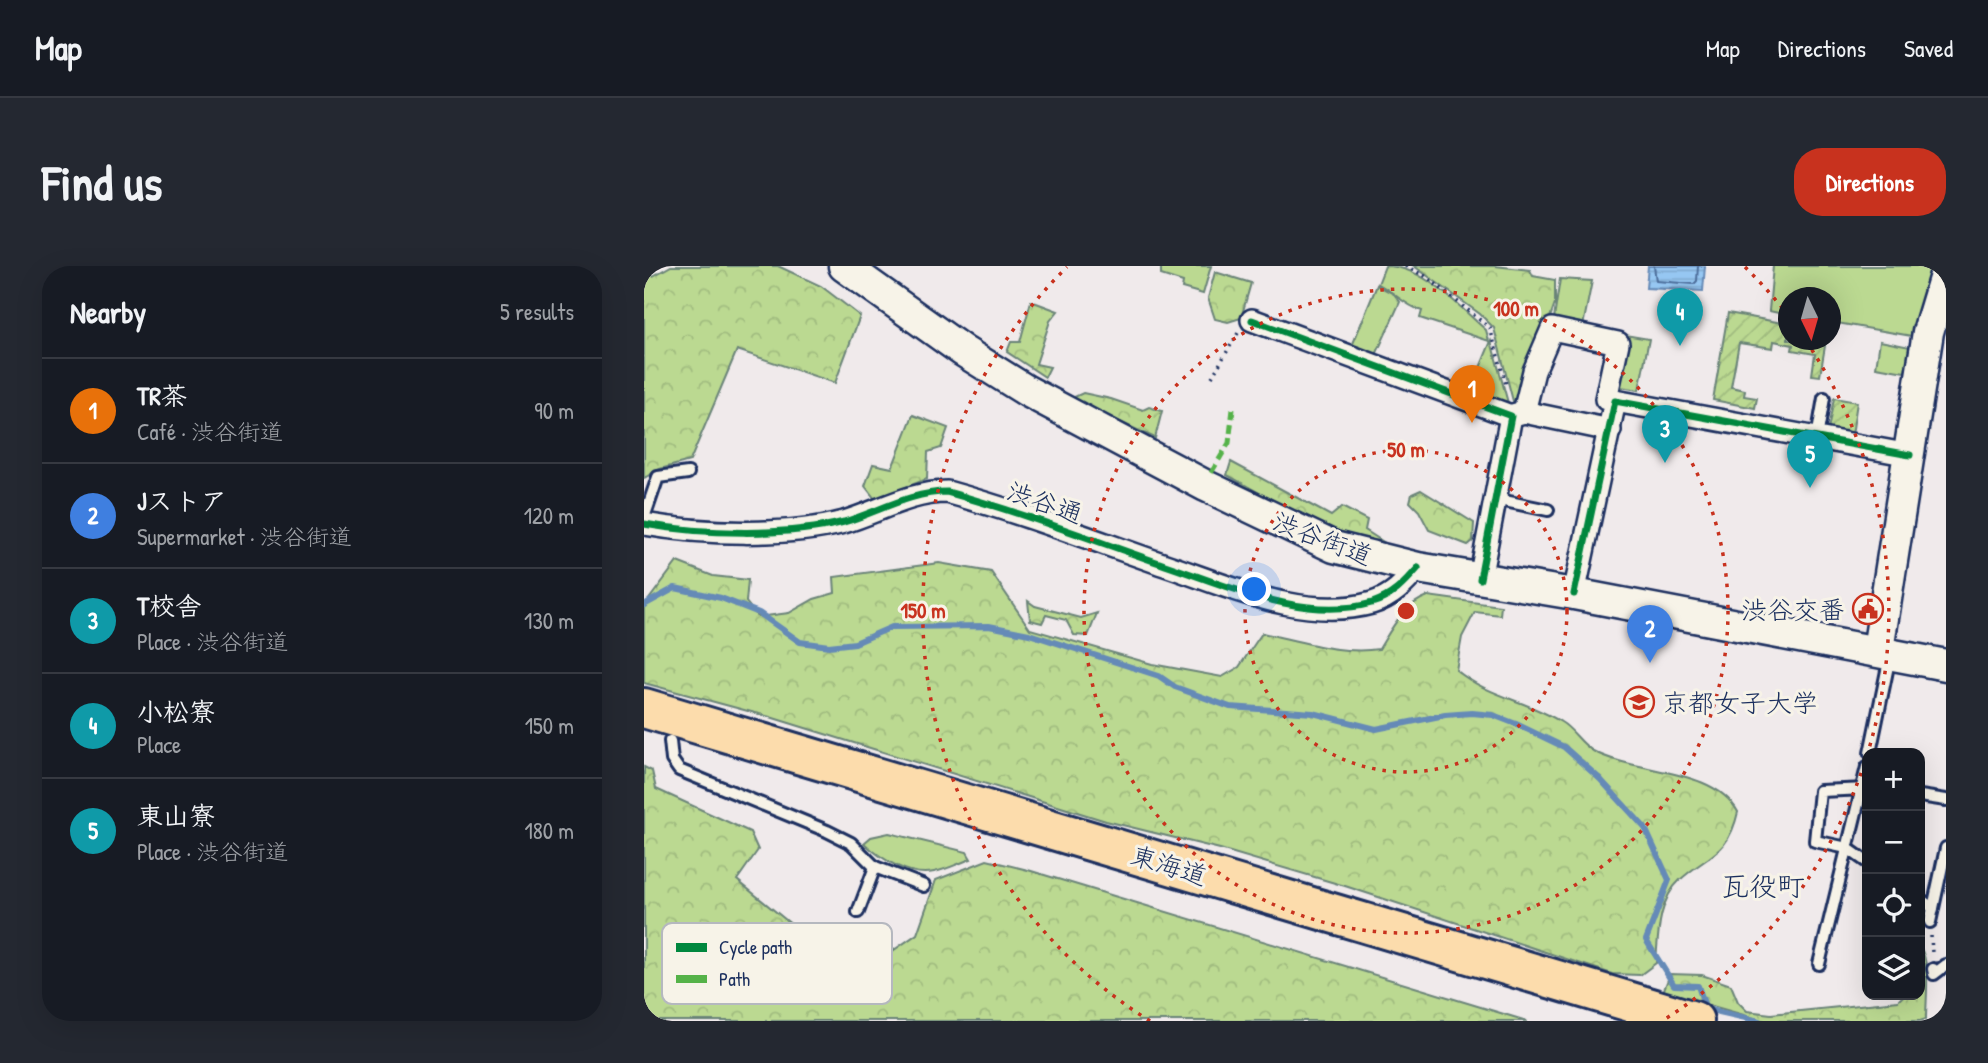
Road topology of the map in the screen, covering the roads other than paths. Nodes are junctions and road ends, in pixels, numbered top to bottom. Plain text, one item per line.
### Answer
1 (844, 266) edge
2 (1946, 272) edge
3 (1248, 321) road end
4 (1824, 398) dead end
5 (1615, 401) junction
6 (1517, 414) junction
7 (1610, 430) junction
8 (1817, 438) junction
9 (1910, 455) junction
10 (688, 473) dead end
11 (1495, 499) junction
12 (1548, 510) dead end
13 (644, 518) edge
14 (644, 524) edge
15 (1418, 568) junction
16 (1480, 579) junction
17 (1574, 594) junction
18 (1884, 651) junction
19 (1946, 665) edge
20 (644, 708) edge
21 (657, 737) edge
22 (1871, 748) edge
23 (1862, 788) edge
24 (1925, 797) edge
25 (1862, 798) edge
26 (1946, 800) edge
27 (1847, 848) junction
28 (1946, 848) edge
29 (1862, 858) edge
30 (875, 867) junction
31 (924, 886) dead end
32 (1925, 902) edge
33 (1933, 908) junction
34 (858, 912) dead end
35 (1930, 922) road end
36 (1819, 964) dead end
37 (1946, 965) edge
38 (1933, 969) road end
39 (1602, 1021) edge
40 (1694, 1021) edge

1 - 15 main road, 渋谷街道
2 - 9 main road
3 - 6 street
4 - 8 lane
5 - 6 street
5 - 7 street
5 - 8 street
6 - 7 street
6 - 11 street
7 - 17 street
8 - 9 street
9 - 18 main road
10 - 13 lane
11 - 12 lane
11 - 16 street
14 - 15 street, 渋谷通
15 - 16 main road, 渋谷街道
16 - 17 main road, 渋谷街道
17 - 18 main road, 渋谷街道
18 - 19 main road, 渋谷街道
18 - 22 lane
20 - 40 highway, 東海道
21 - 30 lane
21 - 39 highway, 東海道
23 - 27 lane
24 - 26 lane
25 - 27 lane
27 - 29 lane
27 - 36 lane
28 - 33 lane
30 - 31 lane
30 - 34 lane
32 - 33 lane
33 - 35 lane
37 - 38 lane

